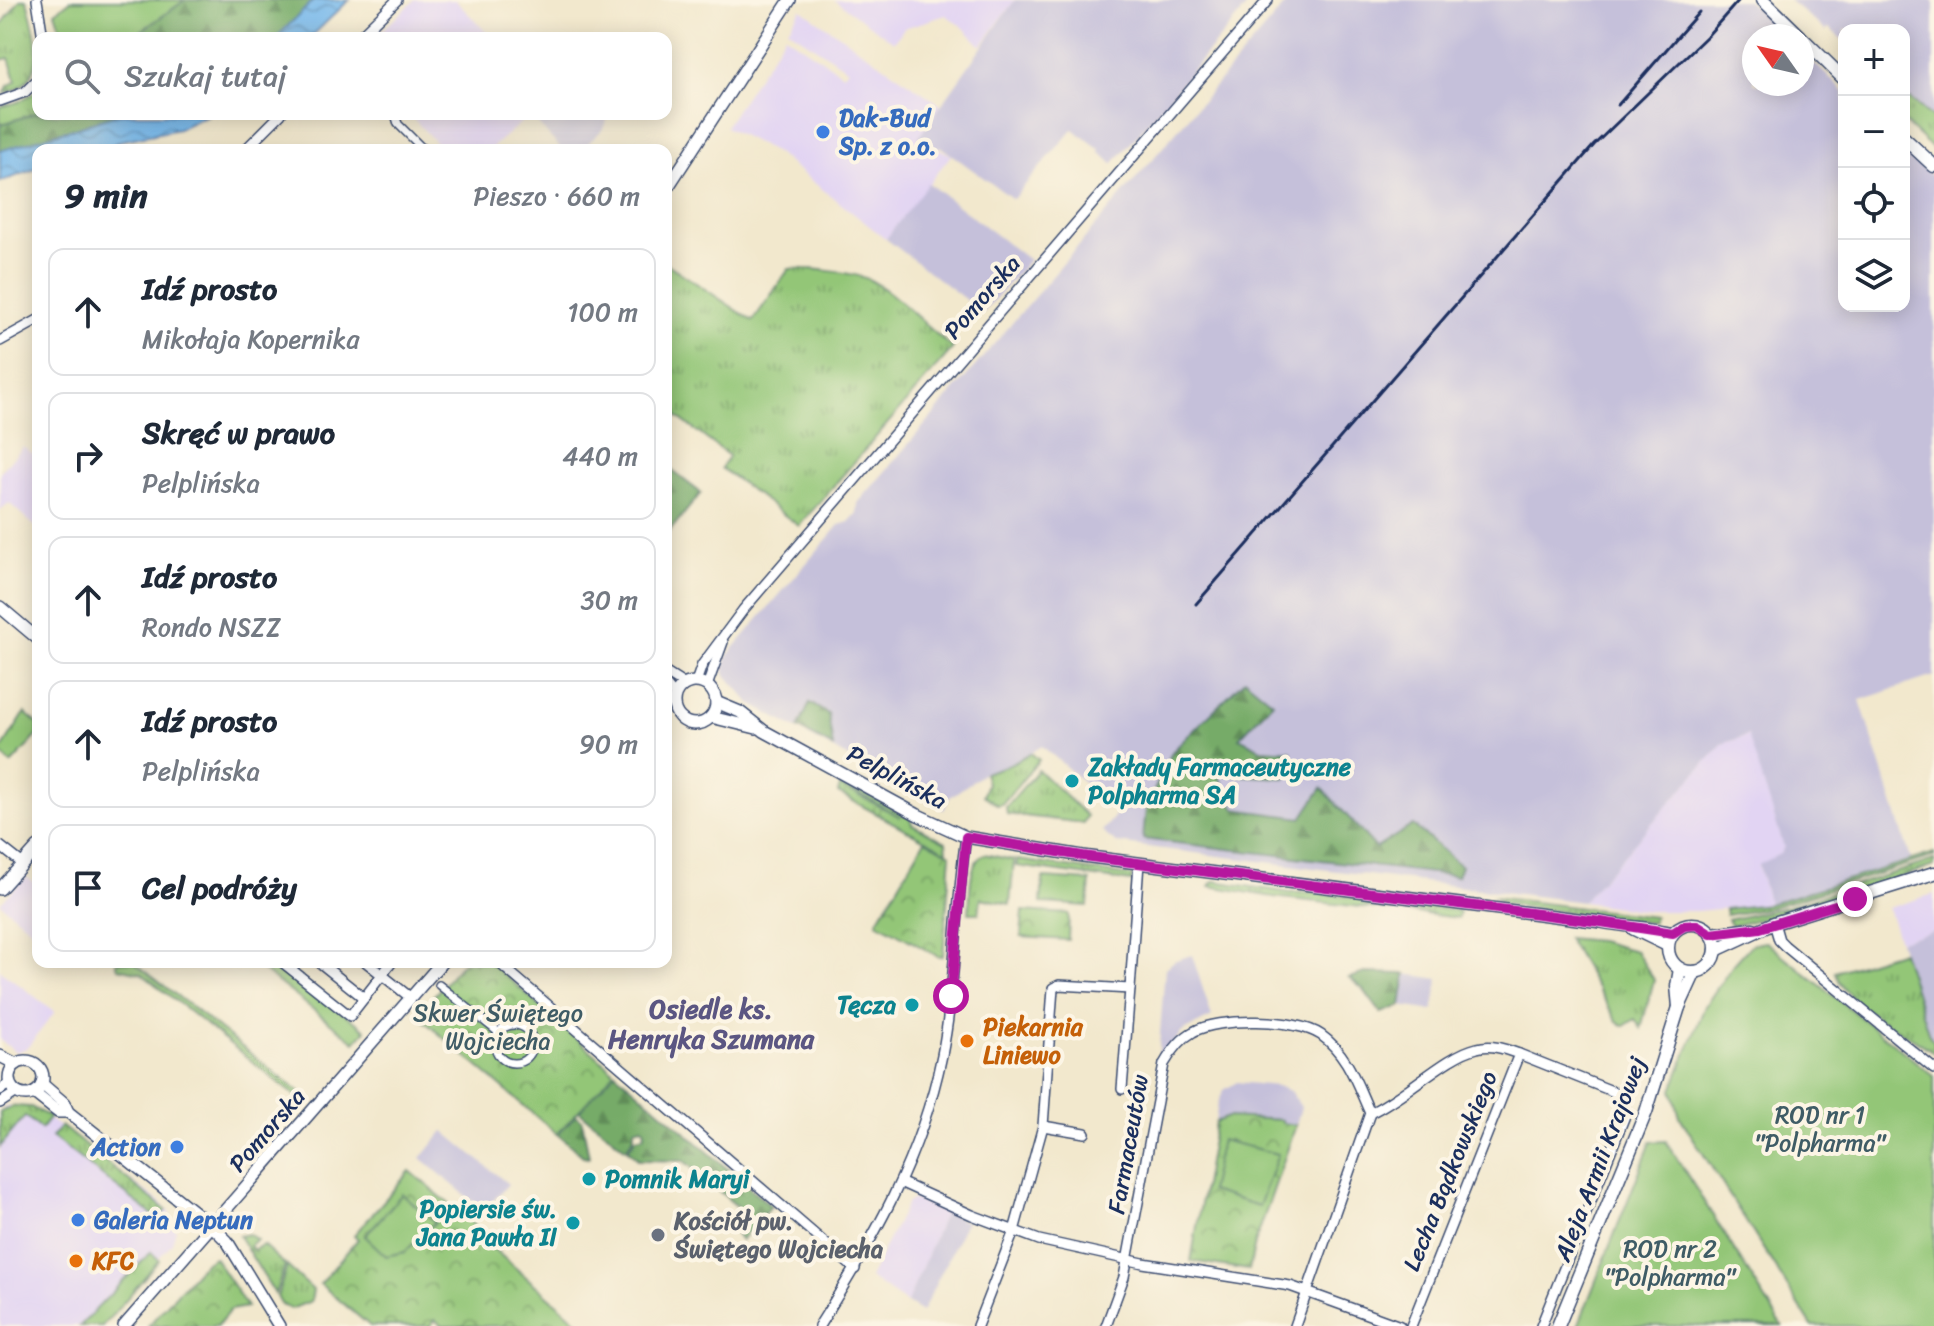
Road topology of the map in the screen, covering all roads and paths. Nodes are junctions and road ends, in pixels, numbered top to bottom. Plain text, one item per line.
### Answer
1 (37, 0) edge
2 (397, 0) edge
3 (790, 0) edge
4 (1268, 0) edge
5 (1763, 0) edge
6 (1788, 24) edge
7 (42, 32) edge
8 (364, 32) edge
9 (1814, 50) edge
10 (1838, 73) edge
11 (32, 85) edge
12 (0, 101) edge
13 (275, 120) edge
14 (397, 120) edge
15 (251, 144) edge
16 (418, 144) edge
17 (1910, 144) edge
18 (1934, 166) edge
19 (672, 181) edge
20 (32, 323) edge
21 (0, 341) edge
22 (0, 607) edge
23 (32, 634) edge
24 (672, 675) edge
25 (696, 684) junction
26 (716, 702) junction
27 (672, 704) edge
28 (711, 717) junction
29 (681, 718) junction
30 (672, 722) edge
31 (764, 731) junction
32 (966, 837) junction
33 (0, 846) edge
34 (32, 854) edge
35 (1139, 863) junction
36 (23, 864) junction
37 (1934, 873) edge
38 (0, 889) edge
39 (1774, 923) junction
40 (1760, 928) junction
41 (1633, 929) junction
42 (1673, 933) junction
43 (1711, 934) junction
44 (1668, 946) junction
45 (1716, 950) junction
46 (290, 968) edge
47 (326, 968) edge
48 (373, 968) edge
49 (387, 968) edge
50 (437, 968) edge
51 (505, 968) edge
52 (1680, 969) junction
53 (1695, 972) junction
54 (382, 975) junction
55 (439, 985) dead end
56 (1130, 989) junction
57 (364, 998) junction
58 (411, 998) junction
59 (1679, 1007) junction
60 (498, 1032) junction
61 (1519, 1054) junction
62 (0, 1056) edge
63 (1934, 1069) edge
64 (9, 1079) edge
65 (38, 1089) junction
66 (1122, 1089) dead end
67 (0, 1103) edge
68 (1370, 1113) junction
69 (1043, 1126) junction
70 (1085, 1133) dead end
71 (902, 1183) junction
72 (213, 1227) junction
73 (1014, 1231) junction
74 (1127, 1260) junction
75 (855, 1269) junction
76 (1307, 1292) junction
77 (124, 1326) edge
78 (279, 1326) edge
79 (819, 1326) edge
80 (977, 1326) edge
81 (1106, 1326) edge
82 (1295, 1326) edge
83 (1400, 1326) edge
84 (1411, 1326) edge
85 (1541, 1326) edge
86 (1558, 1326) edge

1 - 7 street
2 - 8 street
3 - 19 street
4 - 25 street, Pomorska
5 - 6 main road
9 - 10 main road
11 - 12 street
13 - 15 street
14 - 16 street
17 - 18 main road
20 - 21 street
22 - 23 street
24 - 25 street
25 - 26 street
25 - 27 street
26 - 28 street
26 - 31 street, Pelplińska
27 - 29 street
28 - 29 street
28 - 31 street, Pelplińska
29 - 30 street
31 - 32 street, Pelplińska
32 - 35 street, Pelplińska
32 - 71 street
33 - 36 street
34 - 36 street
35 - 41 street, Pelplińska
35 - 56 street
36 - 38 street
37 - 39 main road
39 - 40 main road
39 - 63 street
40 - 43 main road
40 - 45 main road
41 - 42 street, Pelplińska
41 - 44 street, Pelplińska
42 - 43 main road
42 - 44 main road
43 - 45 main road
44 - 52 main road
45 - 53 main road
46 - 57 street
47 - 57 street
48 - 54 street
49 - 54 street
50 - 58 street, Pomorska
51 - 75 street
52 - 53 main road
52 - 59 main road, Aleja Armii Krajowej
53 - 59 main road, Aleja Armii Krajowej
54 - 57 street
54 - 58 street
55 - 60 street
56 - 66 street
56 - 69 street
58 - 72 street, Pomorska
59 - 86 main road, Aleja Armii Krajowej
60 - 60 street
61 - 68 street, Lecha Bądkowskiego
61 - 84 street, Lecha Bądkowskiego
61 - 85 street, Aleja Armii Krajowej
62 - 64 street
64 - 65 street
64 - 65 street
64 - 67 street
65 - 72 street
68 - 74 street, Farmaceutów
68 - 76 street
69 - 70 street
69 - 73 street
71 - 73 street
71 - 75 street
72 - 77 street, Pomorska
72 - 78 street
73 - 74 street
73 - 80 street
74 - 76 street
74 - 81 street, Farmaceutów
75 - 79 street
76 - 82 street
76 - 83 street

